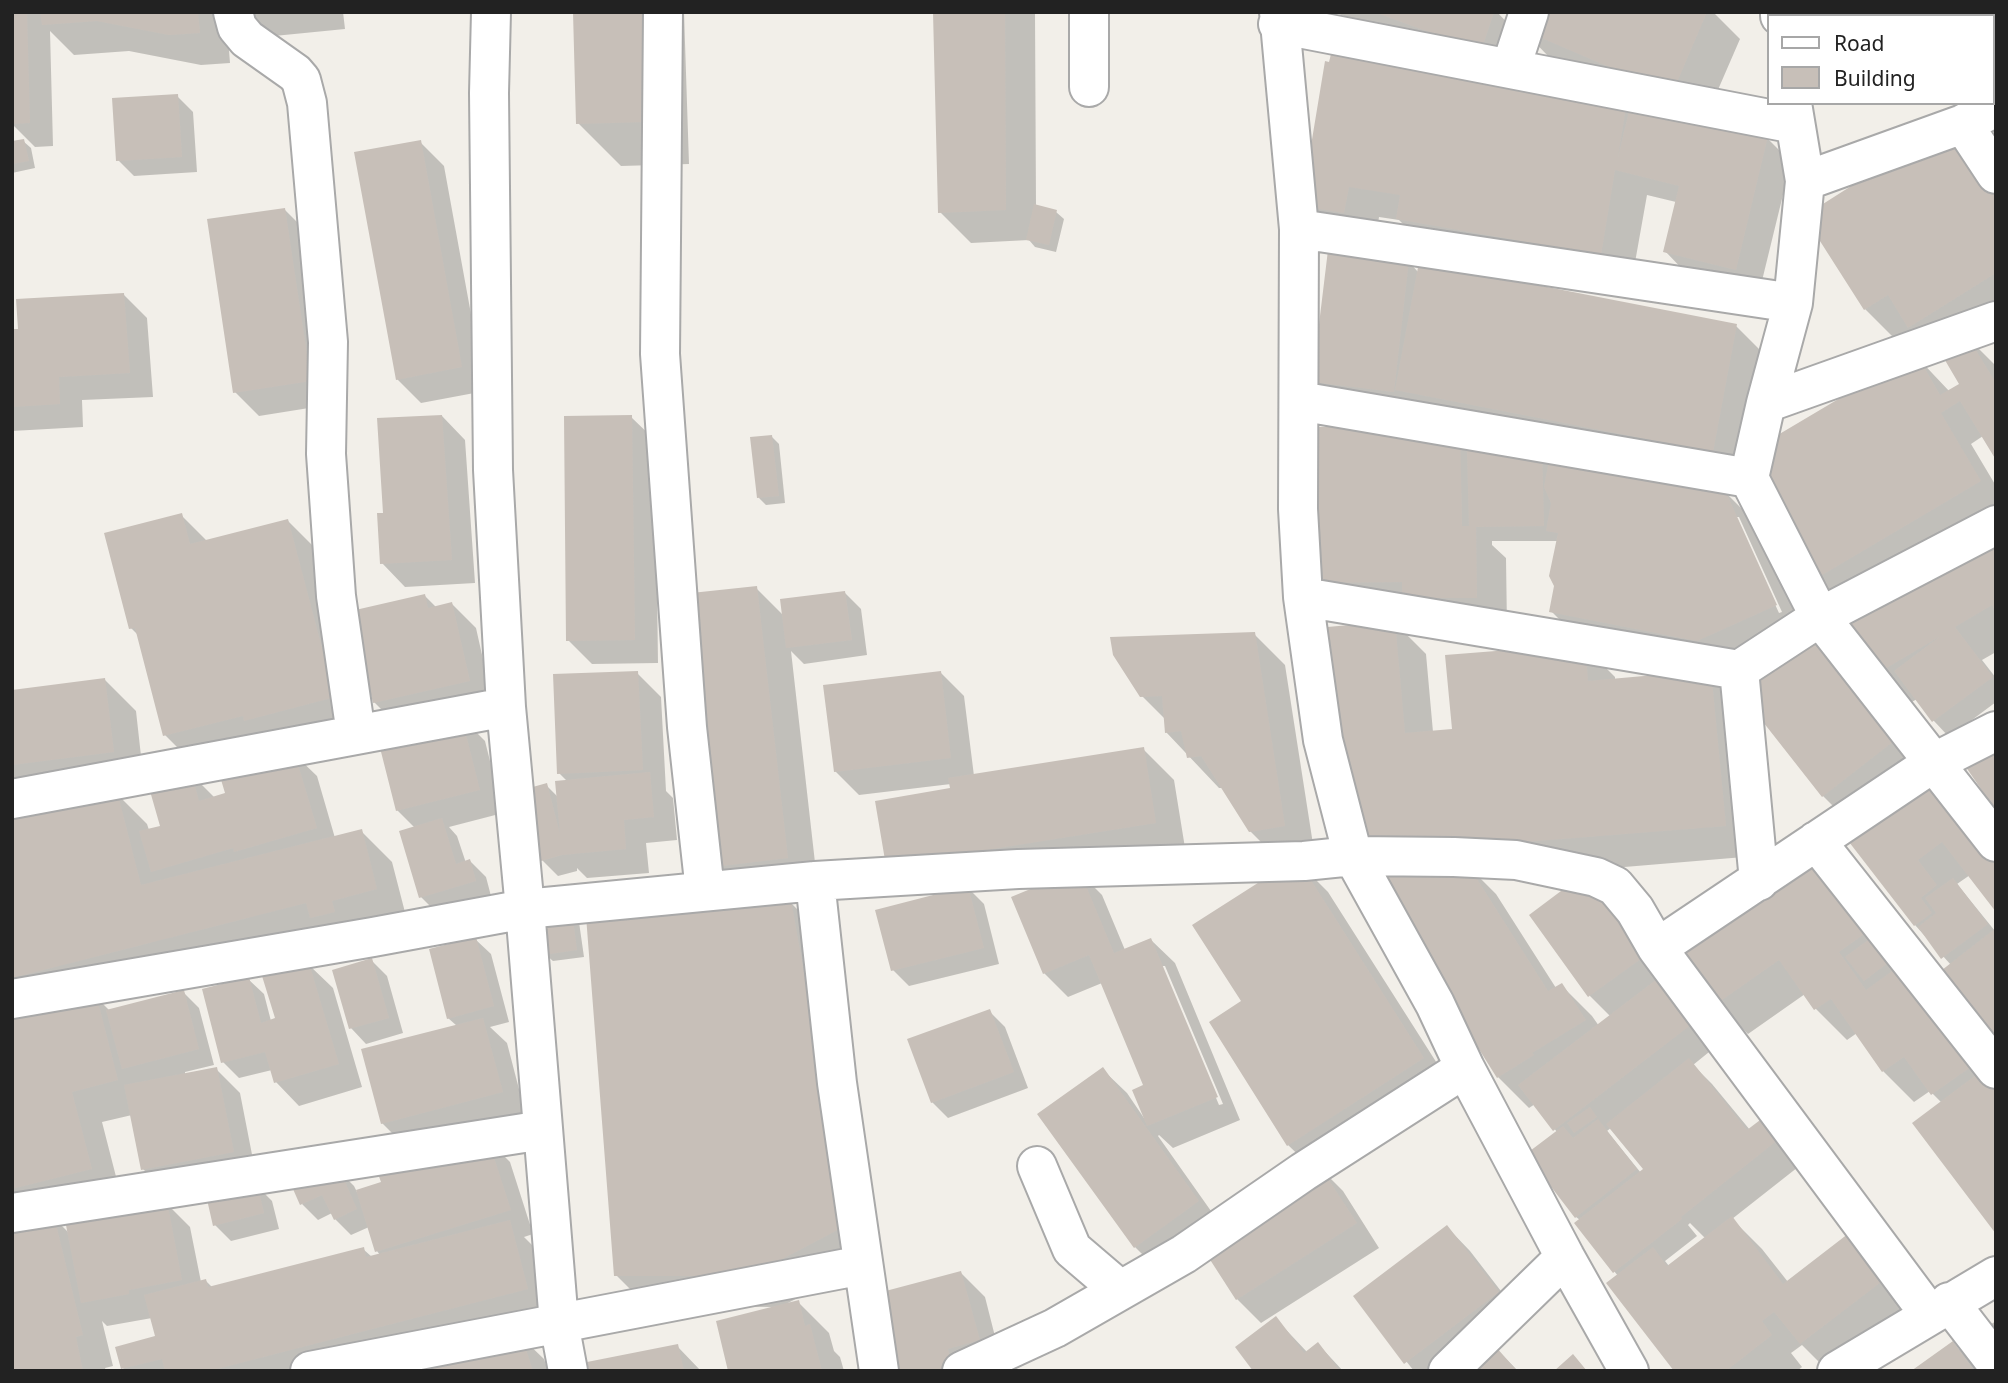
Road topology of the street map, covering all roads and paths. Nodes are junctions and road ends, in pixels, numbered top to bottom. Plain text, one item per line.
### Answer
1 (233, 12) edge
2 (491, 12) edge
3 (663, 12) edge
4 (1089, 12) edge
5 (1529, 12) edge
6 (1278, 18) edge
7 (1511, 67) junction
8 (1089, 86) dead end
9 (1793, 113) edge
10 (1980, 116) edge
11 (1996, 174) edge
12 (1805, 181) junction
13 (1299, 229) junction
14 (1793, 303) junction
15 (1993, 330) edge
16 (1298, 401) junction
17 (1766, 403) junction
18 (1749, 478) junction
19 (1996, 525) edge
20 (1304, 597) junction
21 (1820, 617) junction
22 (1739, 670) junction
23 (506, 708) junction
24 (1996, 731) edge
25 (356, 734) junction
26 (1933, 763) junction
27 (12, 799) edge
28 (1816, 841) junction
29 (1996, 842) edge
30 (1353, 856) junction
31 (815, 881) junction
32 (1759, 881) junction
33 (705, 891) junction
34 (525, 908) junction
35 (1657, 948) junction
36 (12, 999) edge
37 (1465, 1068) junction
38 (1996, 1069) edge
39 (543, 1130) junction
40 (1037, 1166) dead end
41 (12, 1213) edge
42 (1565, 1257) junction
43 (863, 1265) junction
44 (1996, 1276) edge
45 (1120, 1290) junction
46 (1940, 1309) junction
47 (559, 1323) junction
48 (1996, 1363) edge
49 (310, 1371) edge
50 (568, 1371) edge
51 (879, 1371) edge
52 (962, 1371) edge
53 (1448, 1371) edge
54 (1629, 1371) edge
55 (1837, 1371) edge

1 - 25 street
2 - 23 street
3 - 33 street
4 - 8 street
5 - 7 street
6 - 7 street
6 - 13 street
7 - 9 street
9 - 12 street
10 - 11 street
10 - 12 street
12 - 14 street
13 - 14 street
13 - 16 street
14 - 17 street
15 - 17 street
16 - 18 street
16 - 20 street
17 - 18 street
18 - 21 street
19 - 21 street
20 - 22 street
20 - 30 street
21 - 22 street
21 - 26 street
22 - 32 street
23 - 25 street
23 - 34 street
24 - 26 street
25 - 27 street
26 - 28 street
26 - 29 street
28 - 32 street
28 - 38 street
30 - 31 street
30 - 35 street
30 - 37 street
31 - 33 street
31 - 43 street
32 - 35 street
33 - 34 street
34 - 36 street
34 - 39 street
35 - 46 street
37 - 42 street
37 - 45 street
39 - 41 street
39 - 47 street
40 - 45 street
42 - 53 street
42 - 54 street
43 - 47 street
43 - 51 street
44 - 46 street
45 - 52 street
46 - 48 street
46 - 55 street
47 - 49 street
47 - 50 street

